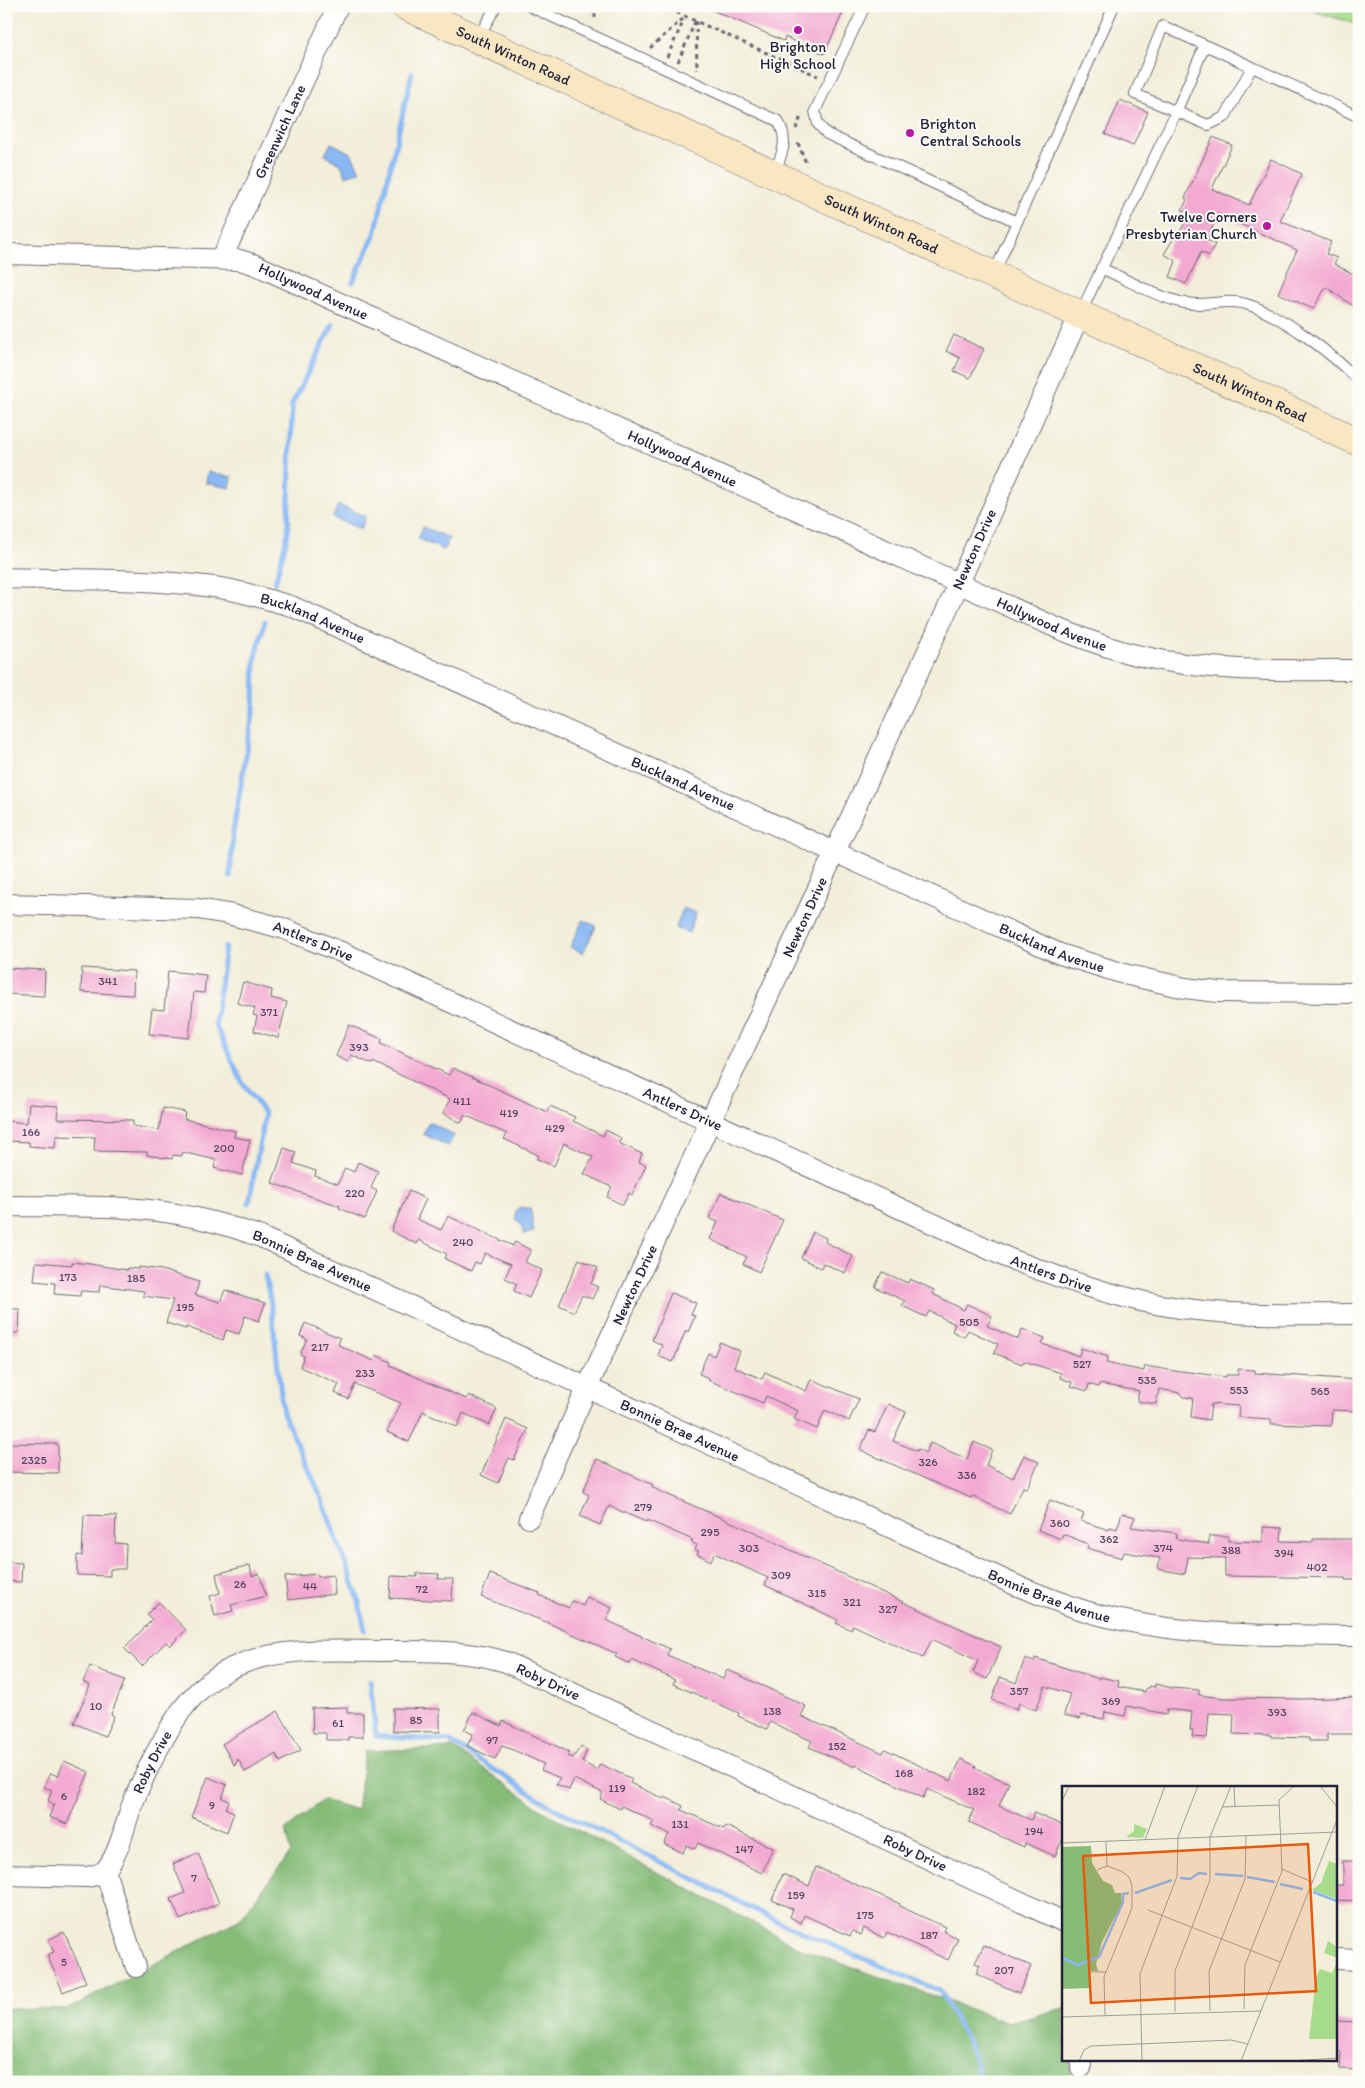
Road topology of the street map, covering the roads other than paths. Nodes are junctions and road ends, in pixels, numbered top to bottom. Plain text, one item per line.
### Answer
1 (338, 6) edge
2 (405, 6) edge
3 (496, 6) edge
4 (529, 6) edge
5 (865, 6) edge
6 (1114, 6) edge
7 (477, 40) junction
8 (1205, 45) junction
9 (1252, 67) junction
10 (1176, 112) junction
11 (1359, 117) edge
12 (774, 176) junction
13 (1017, 222) junction
14 (6, 254) edge
15 (222, 258) junction
16 (1101, 268) junction
17 (992, 276) junction
18 (1080, 316) junction
19 (1359, 381) edge
20 (1359, 442) edge
21 (6, 578) edge
22 (958, 584) junction
23 (1359, 670) edge
24 (835, 851) junction
25 (6, 904) edge
26 (1359, 993) edge
27 (711, 1121) junction
28 (6, 1206) edge
29 (1359, 1314) edge
30 (587, 1388) junction
31 (529, 1518) dead end
32 (1359, 1636) edge
33 (105, 1871) junction
34 (6, 1875) edge
35 (1062, 1921) edge
36 (1338, 1959) edge
37 (1359, 1960) edge
38 (136, 1967) dead end

1 - 15 street, Greenwich Lane
2 - 7 main road, South Winton Road
3 - 7 lane
4 - 12 lane
5 - 13 lane
6 - 13 lane
7 - 12 main road, South Winton Road
8 - 9 lane
8 - 10 lane
8 - 10 lane
9 - 10 lane
9 - 11 lane
10 - 16 lane
12 - 17 main road, South Winton Road
13 - 17 lane
14 - 15 street, Hollywood Avenue
15 - 22 street, Hollywood Avenue
16 - 18 lane
16 - 19 lane
17 - 18 main road, South Winton Road
18 - 20 main road, South Winton Road
18 - 22 street, Newton Drive
21 - 24 street, Buckland Avenue
22 - 23 street, Hollywood Avenue
22 - 24 street, Newton Drive
24 - 26 street, Buckland Avenue
24 - 27 street, Newton Drive
25 - 27 street, Antlers Drive
27 - 29 street, Antlers Drive
27 - 30 street, Newton Drive
28 - 30 street, Bonnie Brae Avenue
30 - 31 street, Newton Drive
30 - 32 street, Bonnie Brae Avenue
33 - 34 street
33 - 35 street, Roby Drive
33 - 38 street
36 - 37 street

